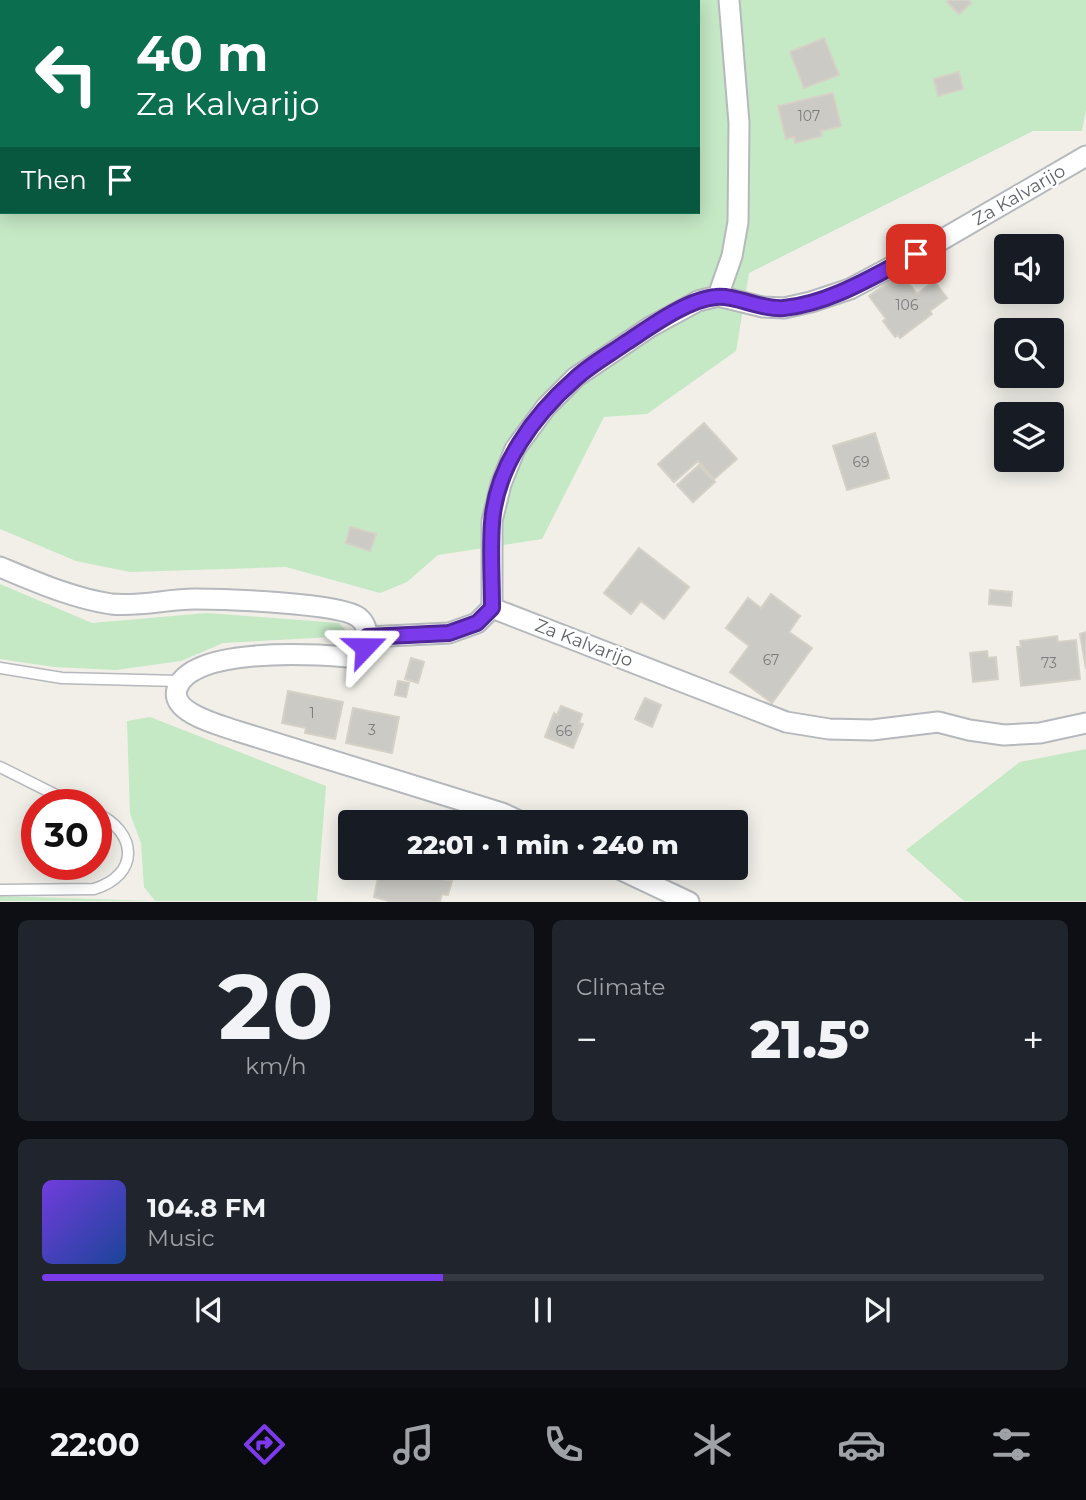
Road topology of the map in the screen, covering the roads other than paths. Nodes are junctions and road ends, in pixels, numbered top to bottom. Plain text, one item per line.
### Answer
1 (729, 0) edge
2 (1086, 156) edge
3 (718, 296) junction
4 (0, 567) edge
5 (492, 608) junction
6 (367, 637) junction
7 (0, 668) edge
8 (179, 681) junction
9 (1086, 723) edge
10 (0, 767) edge
11 (44, 789) edge
12 (492, 810) edge
13 (112, 823) edge
14 (643, 880) edge
15 (0, 890) edge
16 (689, 901) edge

1 - 3 street
2 - 3 street, Za Kalvarijo
3 - 5 street
4 - 6 street
5 - 6 street
5 - 9 street, Za Kalvarijo
6 - 8 street
7 - 8 lane
8 - 12 street
10 - 11 lane
13 - 15 lane
14 - 16 street

